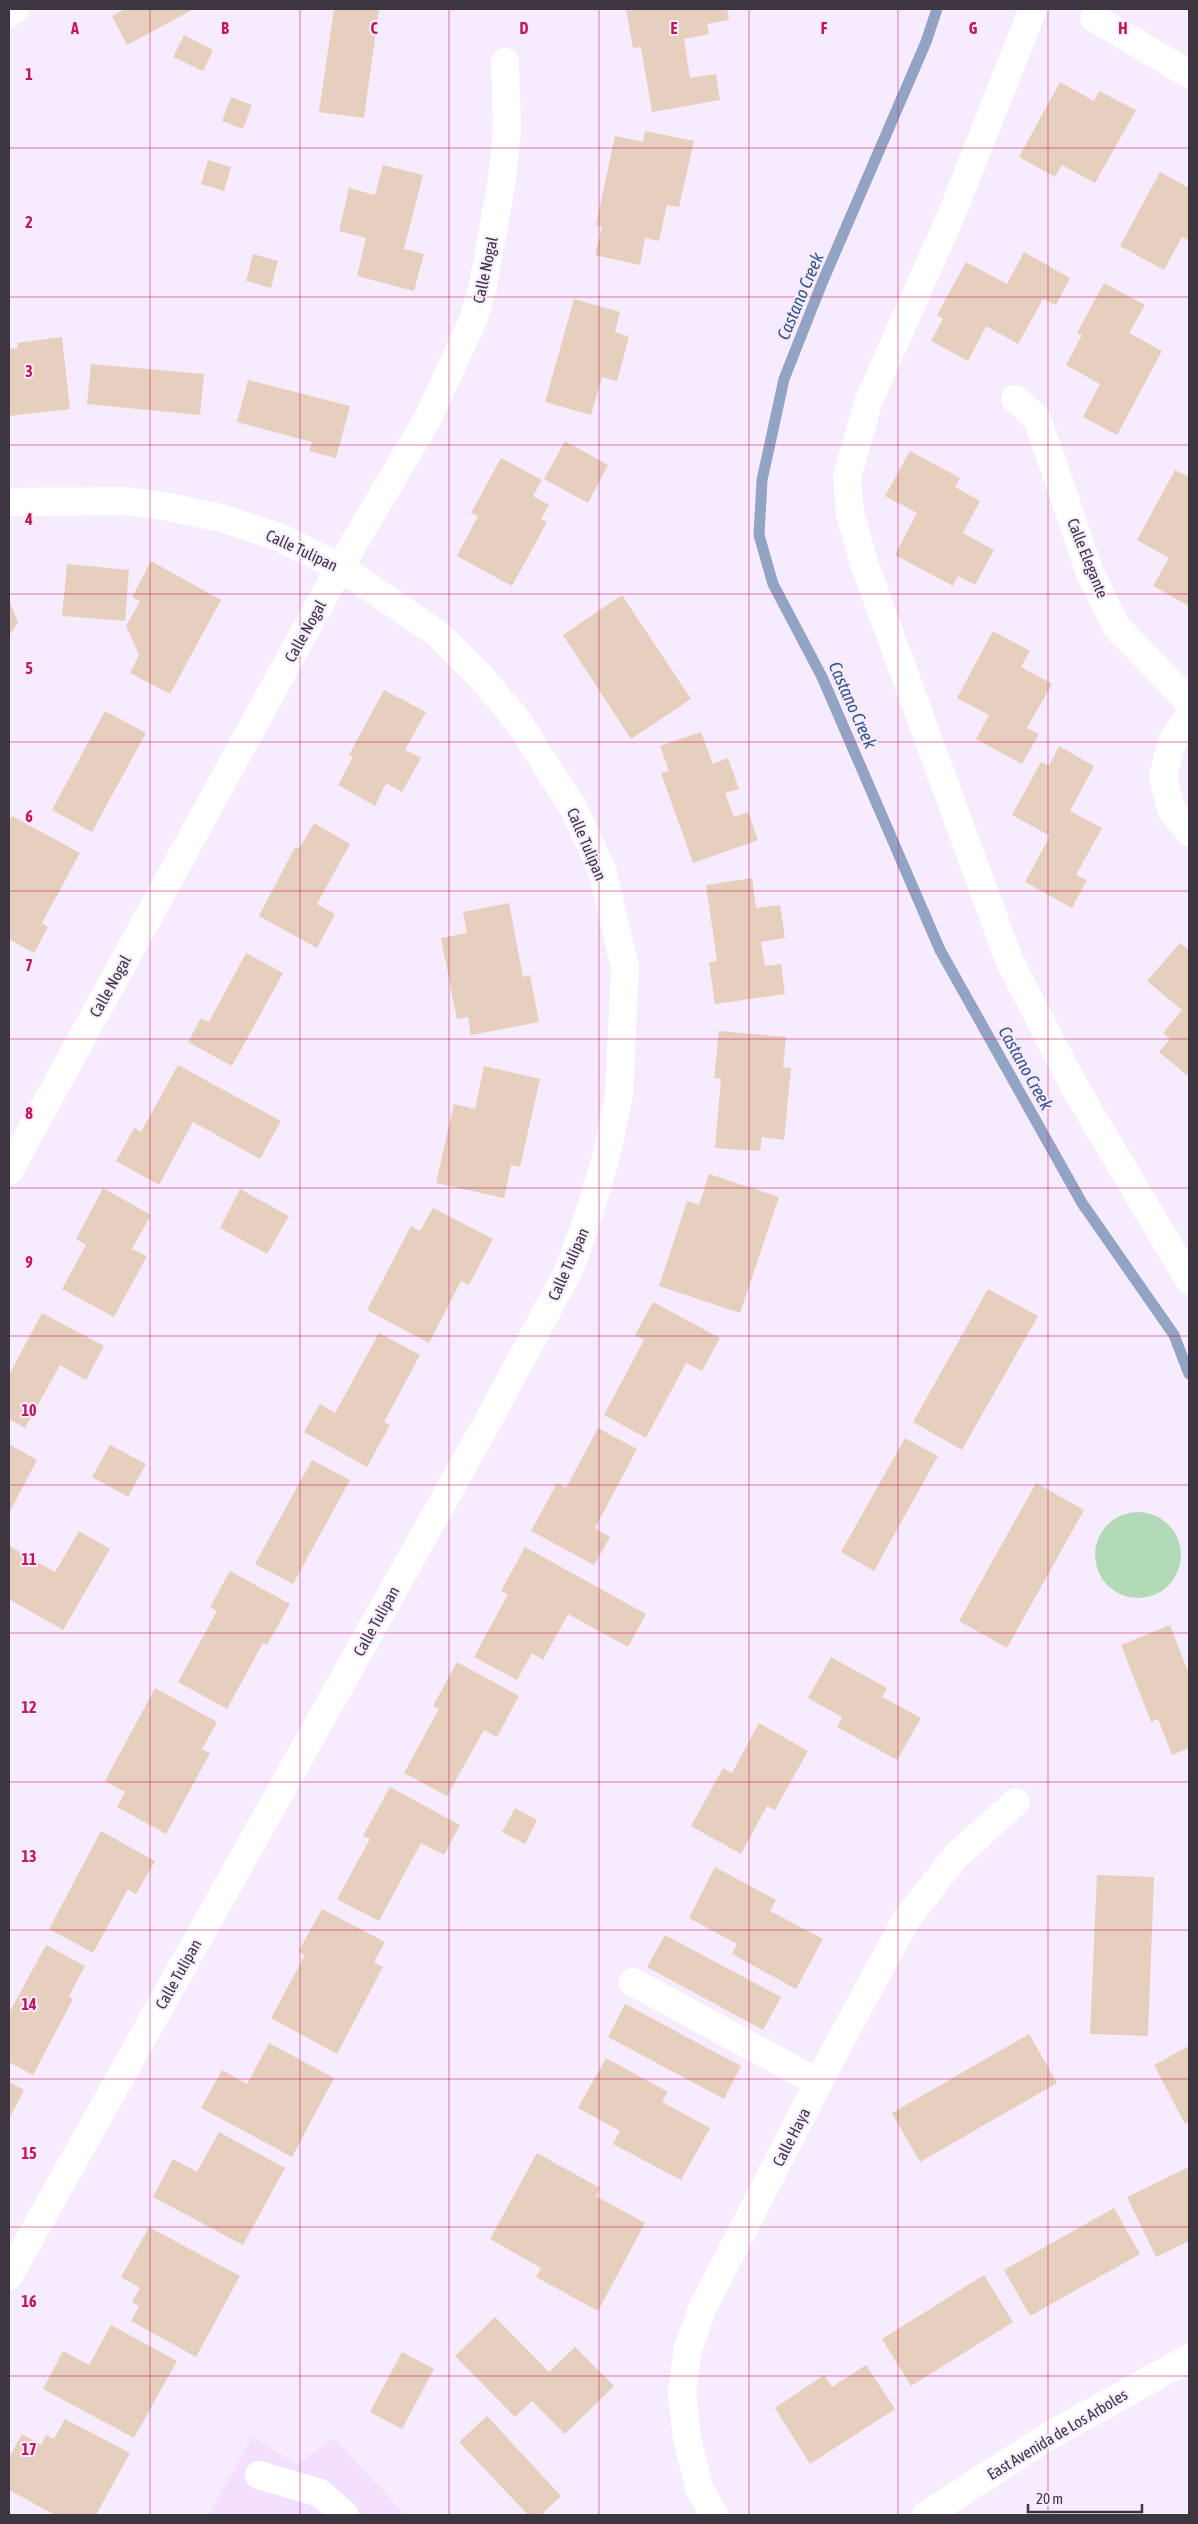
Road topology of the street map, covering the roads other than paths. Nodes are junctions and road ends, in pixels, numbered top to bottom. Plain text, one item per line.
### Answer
1 (15, 9) edge
2 (1033, 9) edge
3 (9, 14) edge
4 (1094, 18) dead end
5 (505, 62) dead end
6 (1189, 74) edge
7 (1015, 399) dead end
8 (9, 502) edge
9 (340, 567) junction
10 (1189, 702) edge
11 (1189, 716) edge
12 (1189, 832) edge
13 (9, 1171) edge
14 (1189, 1280) edge
15 (1016, 1802) dead end
16 (633, 1982) dead end
17 (819, 2083) junction
18 (9, 2276) edge
19 (1189, 2358) edge
20 (259, 2475) dead end
21 (346, 2515) edge
22 (714, 2515) edge
23 (926, 2515) edge

1 - 3 street
2 - 14 street
4 - 6 street
5 - 9 street, Calle Nogal
7 - 10 street, Calle Elegante
8 - 9 street, Calle Tulipan
9 - 13 street, Calle Nogal
9 - 18 street, Calle Tulipan
11 - 12 street
15 - 17 street, Calle Haya
16 - 17 street
17 - 22 street, Calle Haya
19 - 23 street, East Avenida de Los Arboles
20 - 21 street

